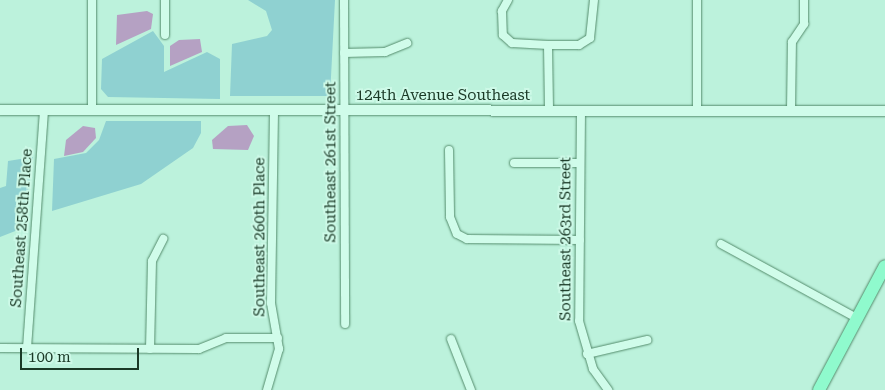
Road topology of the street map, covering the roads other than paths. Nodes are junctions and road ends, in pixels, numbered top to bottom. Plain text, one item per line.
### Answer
1 (92, 0) edge
2 (165, 0) edge
3 (344, 0) edge
4 (508, 0) edge
5 (594, 0) edge
6 (698, 0) edge
7 (804, 0) edge
8 (165, 35) dead end
9 (407, 44) dead end
10 (548, 45) junction
11 (344, 53) junction
12 (0, 110) edge
13 (44, 110) junction
14 (344, 110) junction
15 (791, 110) junction
16 (92, 111) junction
17 (274, 111) junction
18 (549, 111) junction
19 (580, 111) junction
20 (697, 111) junction
21 (885, 111) edge
22 (449, 150) dead end
23 (514, 163) dead end
24 (580, 163) junction
25 (163, 239) dead end
26 (580, 240) junction
27 (721, 244) dead end
28 (885, 266) edge
29 (857, 318) junction
30 (345, 324) dead end
31 (278, 338) junction
32 (451, 339) dead end
33 (647, 340) dead end
34 (0, 348) edge
35 (27, 348) junction
36 (150, 349) junction
37 (587, 354) junction
38 (267, 390) edge
39 (471, 390) edge
40 (606, 390) edge
41 (819, 390) edge

1 - 16 street
2 - 8 street
3 - 11 street, Southeast 261st Street
4 - 10 street
5 - 10 street
6 - 20 street
7 - 15 street
9 - 11 street
10 - 18 street
11 - 14 street, Southeast 261st Street
12 - 13 street, 124th Avenue Southeast
13 - 16 street, 124th Avenue Southeast
13 - 35 street, Southeast 258th Place
14 - 17 street, 124th Avenue Southeast
14 - 18 street, 124th Avenue Southeast
14 - 30 street, Southeast 261st Street
15 - 20 street, 124th Avenue Southeast
15 - 21 street, 124th Avenue Southeast
16 - 17 street, 124th Avenue Southeast
17 - 31 street, Southeast 260th Place
18 - 19 street, 124th Avenue Southeast
19 - 20 street, 124th Avenue Southeast
19 - 24 street, Southeast 263rd Street
22 - 26 street
23 - 24 street
24 - 26 street, Southeast 263rd Street
25 - 36 street
26 - 37 street, Southeast 263rd Street
27 - 29 street
28 - 29 main road
29 - 41 main road
31 - 36 street
31 - 38 street, Southeast 260th Place
32 - 39 street
33 - 37 street
34 - 35 street
35 - 36 street
37 - 40 street, Southeast 263rd Street

